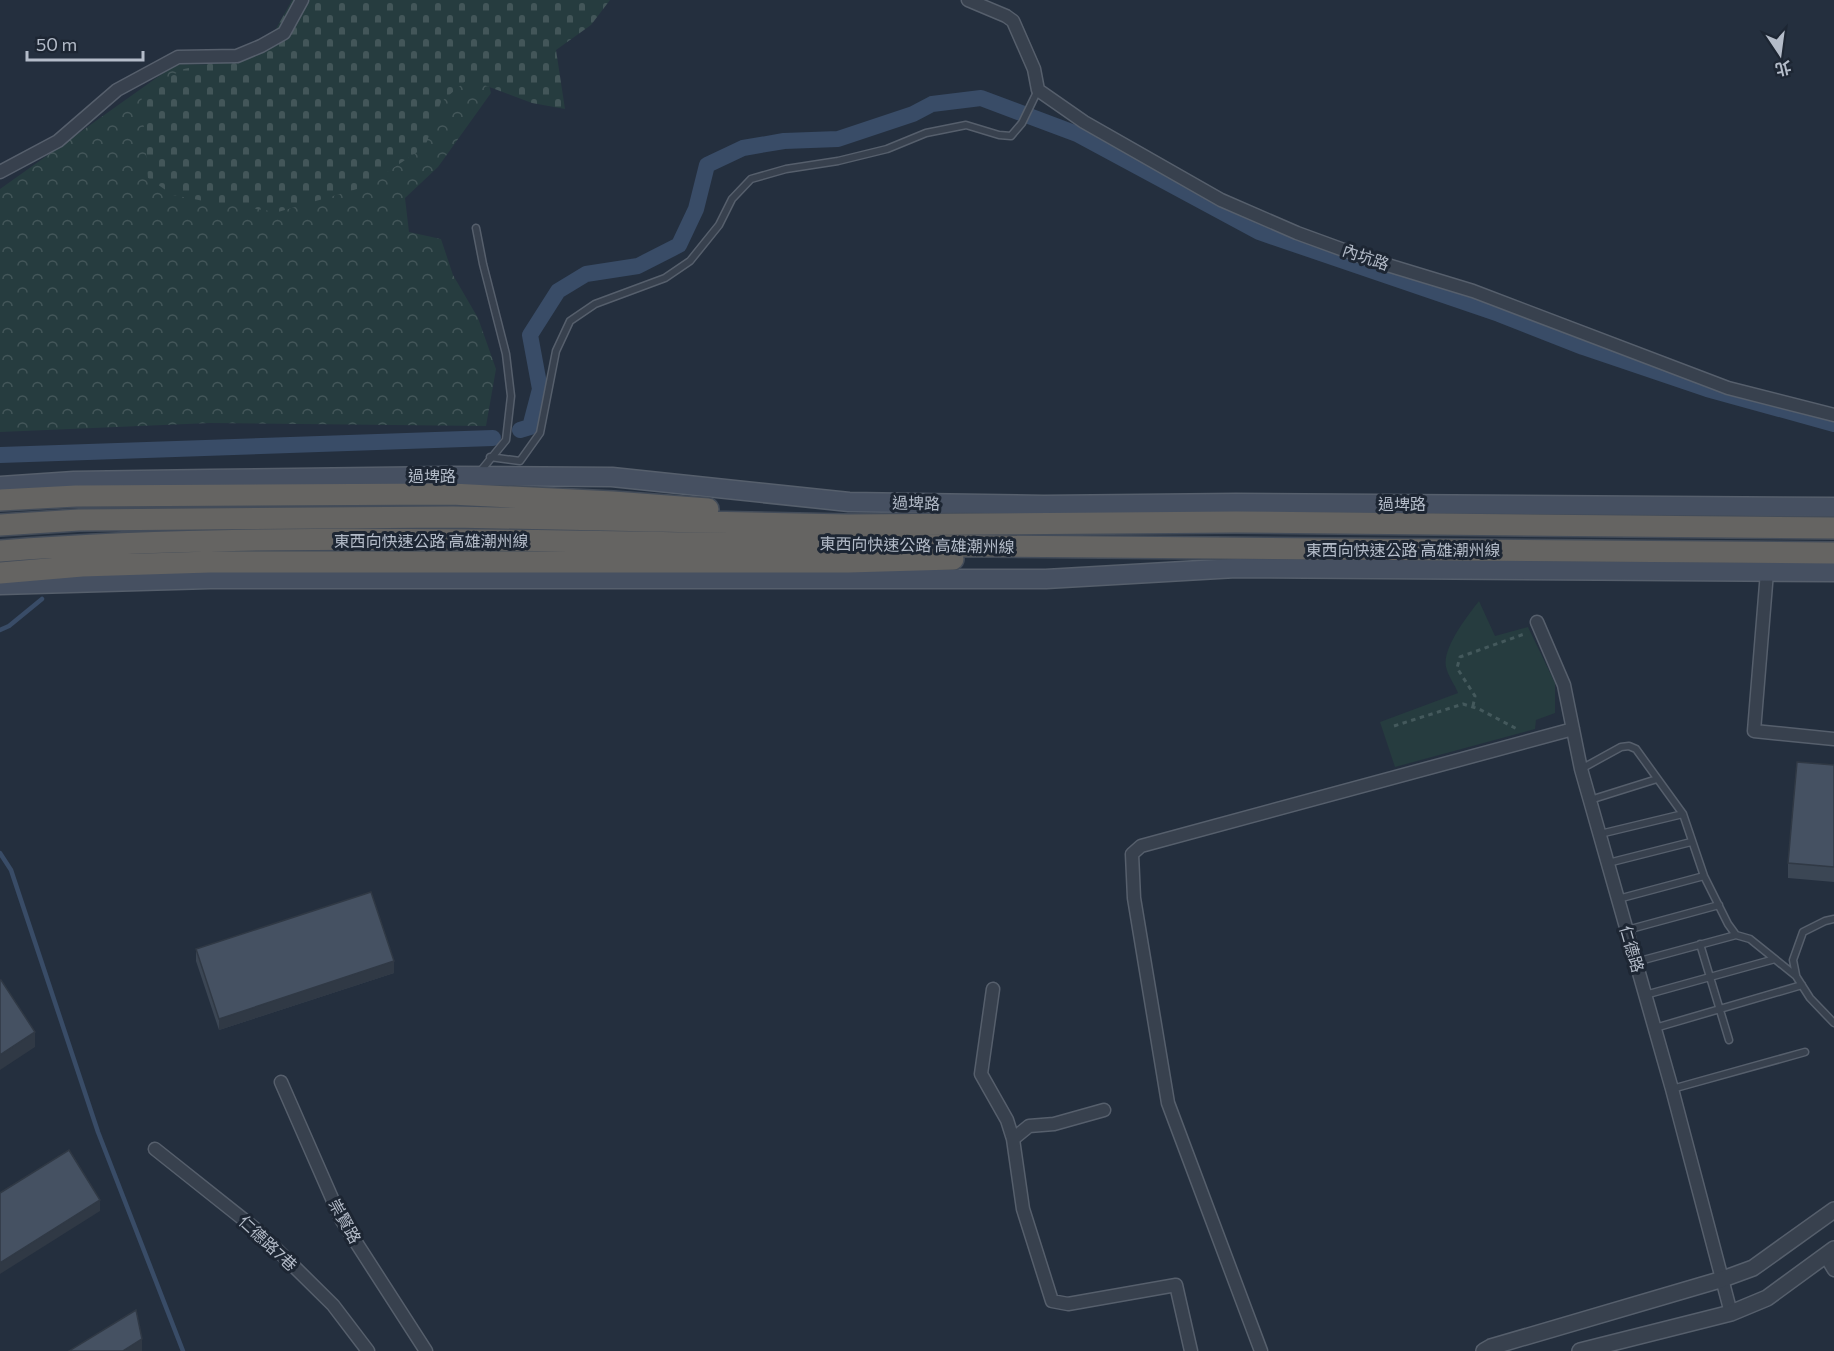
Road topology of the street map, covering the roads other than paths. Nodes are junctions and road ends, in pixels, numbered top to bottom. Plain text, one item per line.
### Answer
1 (302, 0) edge
2 (968, 0) edge
3 (1038, 90) junction
4 (0, 172) edge
5 (476, 228) dead end
6 (1834, 416) edge
7 (490, 457) junction
8 (477, 476) junction
9 (0, 486) edge
10 (0, 501) edge
11 (1834, 507) edge
12 (0, 525) edge
13 (848, 525) junction
14 (1834, 528) edge
15 (1236, 549) junction
16 (0, 551) edge
17 (1834, 553) edge
18 (1767, 572) junction
19 (1834, 572) edge
20 (0, 573) edge
21 (0, 585) edge
22 (1538, 625) road end
23 (1573, 729) junction
24 (1834, 739) edge
25 (1581, 769) junction
26 (1658, 779) junction
27 (1590, 800) junction
28 (1683, 813) junction
29 (1600, 834) junction
30 (1691, 842) junction
31 (1608, 863) junction
32 (1704, 876) junction
33 (1618, 899) junction
34 (1719, 905) junction
35 (1834, 919) edge
36 (1627, 930) junction
37 (1736, 934) junction
38 (1700, 944) junction
39 (1775, 959) junction
40 (1636, 962) junction
41 (1796, 976) junction
42 (1710, 977) junction
43 (1802, 985) junction
44 (993, 989) dead end
45 (1645, 995) junction
46 (1719, 1010) junction
47 (1834, 1023) edge
48 (1655, 1028) junction
49 (1728, 1040) dead end
50 (1805, 1052) dead end
51 (281, 1082) dead end
52 (1672, 1089) junction
53 (1104, 1110) dead end
54 (1013, 1139) junction
55 (155, 1149) dead end
56 (1834, 1210) edge
57 (1830, 1252) edge
58 (1834, 1270) edge
59 (1723, 1280) junction
60 (1731, 1313) junction
61 (1490, 1350) edge
62 (368, 1351) edge
63 (426, 1351) edge
64 (1191, 1351) edge
65 (1262, 1351) edge
66 (1580, 1351) edge

1 - 4 street
2 - 3 street
3 - 6 street, 內坑路
3 - 7 lane
5 - 7 lane
7 - 8 lane
8 - 9 main road, 過埤路
8 - 11 main road, 過埤路
10 - 13 highway
12 - 13 highway, 東西向快速公路 高雄潮州線
13 - 14 highway, 東西向快速公路 高雄潮州線
15 - 16 highway, 東西向快速公路 高雄潮州線
15 - 17 highway, 東西向快速公路 高雄潮州線
15 - 20 highway
18 - 19 main road
18 - 21 main road
18 - 24 street
22 - 23 street, 仁德路
23 - 25 street, 仁德路
23 - 65 street
25 - 26 lane
25 - 27 street, 仁德路
26 - 27 lane
26 - 28 lane
27 - 29 street, 仁德路
28 - 29 lane
28 - 30 lane
29 - 31 street, 仁德路
30 - 31 lane
30 - 32 lane
31 - 33 street, 仁德路
32 - 33 lane
32 - 34 lane
33 - 36 street, 仁德路
34 - 36 lane
34 - 37 lane
35 - 41 lane
36 - 40 street, 仁德路
37 - 38 lane
37 - 39 lane
38 - 40 lane
38 - 42 lane
39 - 41 lane
39 - 42 lane
40 - 45 street, 仁德路
41 - 43 lane
42 - 45 lane
42 - 46 lane
43 - 46 lane
43 - 47 lane
44 - 54 street
45 - 48 street, 仁德路
46 - 48 lane
46 - 49 lane
48 - 52 street, 仁德路
50 - 52 lane
51 - 63 street, 崇賢路
52 - 59 street, 仁德路
53 - 54 street
54 - 64 street
55 - 62 street, 仁德路7巷
56 - 59 street
57 - 58 street
57 - 60 street
59 - 60 street, 仁德路
59 - 61 street
60 - 66 street

